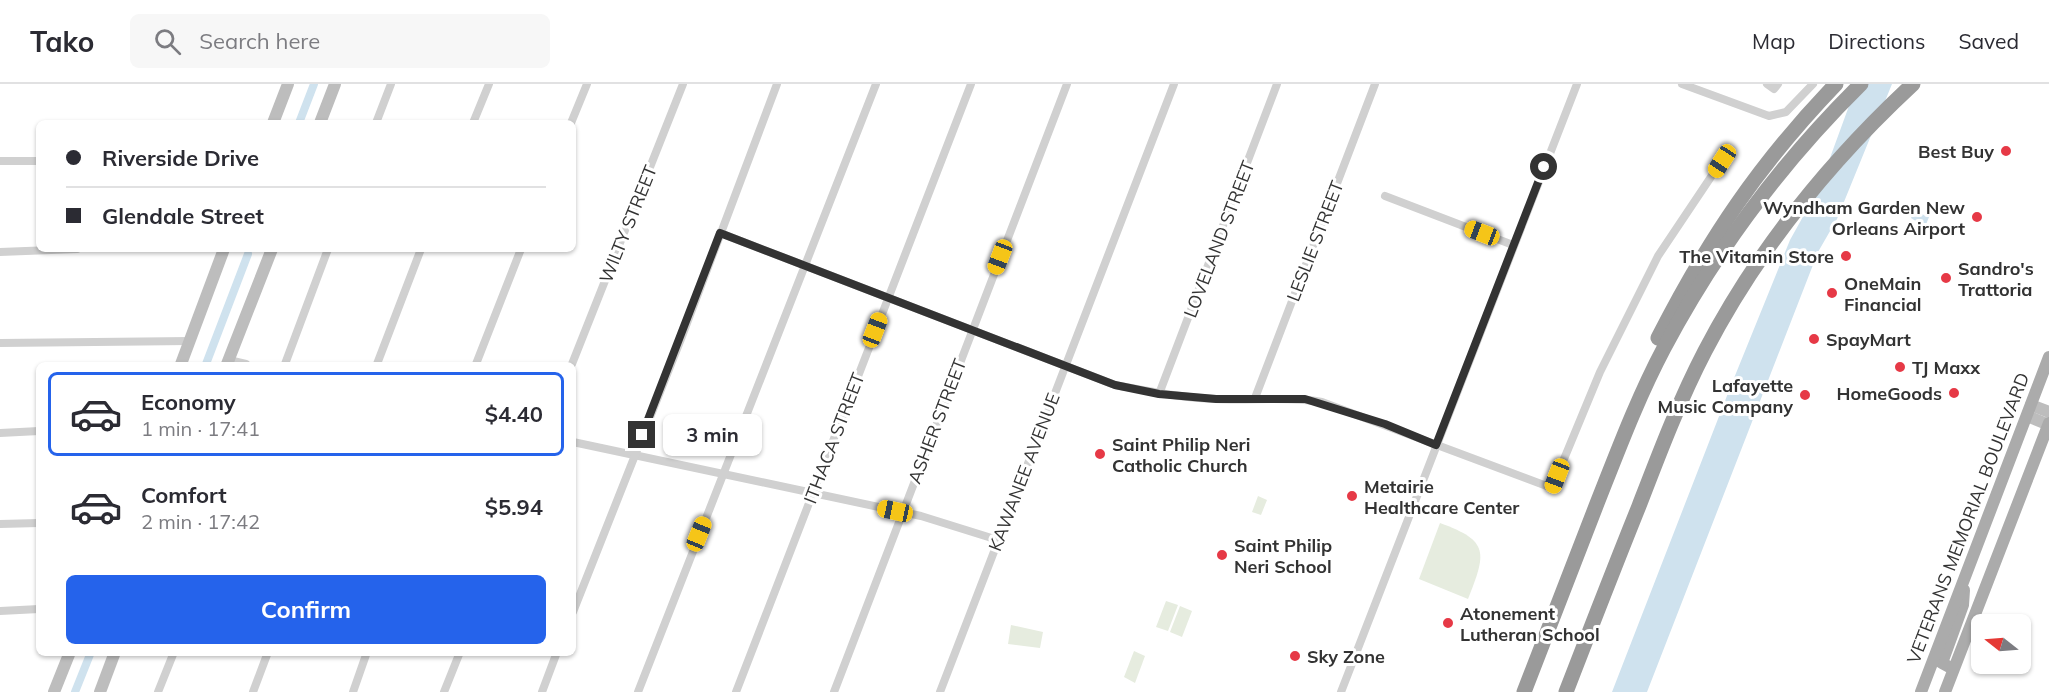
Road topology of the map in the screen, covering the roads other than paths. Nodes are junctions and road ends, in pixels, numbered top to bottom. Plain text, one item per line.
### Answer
1 (288, 84) edge
2 (335, 84) edge
3 (391, 84) edge
4 (489, 84) edge
5 (587, 84) edge
6 (683, 84) edge
7 (777, 84) edge
8 (876, 84) edge
9 (971, 84) edge
10 (1067, 84) edge
11 (1174, 84) edge
12 (1277, 84) edge
13 (1375, 84) edge
14 (1576, 84) edge
15 (1682, 84) edge
16 (1767, 84) edge
17 (1778, 84) edge
18 (1813, 84) edge
19 (1836, 84) edge
20 (1861, 84) edge
21 (1913, 84) edge
22 (274, 120) edge
23 (321, 120) edge
24 (377, 120) edge
25 (474, 120) edge
26 (572, 120) edge
27 (1729, 150) dead end
28 (36, 160) edge
29 (0, 161) edge
30 (1385, 196) dead end
31 (720, 233) junction
32 (1513, 245) junction
33 (36, 251) edge
34 (0, 252) edge
35 (223, 252) edge
36 (271, 252) edge
37 (327, 252) edge
38 (420, 252) edge
39 (519, 252) edge
40 (805, 266) junction
41 (887, 298) junction
42 (972, 330) junction
43 (190, 341) junction
44 (0, 343) edge
45 (2049, 357) edge
46 (182, 362) edge
47 (228, 362) edge
48 (286, 362) edge
49 (378, 362) edge
50 (477, 362) edge
51 (573, 362) edge
52 (1064, 366) junction
53 (1159, 394) junction
54 (1255, 399) junction
55 (2029, 411) junction
56 (2049, 412) edge
57 (2049, 424) edge
58 (36, 431) edge
59 (0, 433) edge
60 (576, 442) edge
61 (1436, 445) junction
62 (1620, 446) junction
63 (634, 454) junction
64 (724, 473) junction
65 (813, 493) junction
66 (901, 512) junction
67 (36, 523) edge
68 (0, 524) edge
69 (998, 540) junction
70 (1616, 564) junction
71 (1965, 577) junction
72 (576, 604) edge
73 (36, 609) edge
74 (0, 611) edge
75 (68, 656) edge
76 (114, 656) edge
77 (172, 656) edge
78 (266, 656) edge
79 (366, 656) edge
80 (458, 656) edge
81 (556, 656) edge
82 (1953, 669) junction
83 (54, 692) edge
84 (100, 692) edge
85 (158, 692) edge
86 (253, 692) edge
87 (352, 692) edge
88 (444, 692) edge
89 (542, 692) edge
90 (638, 692) edge
91 (736, 692) edge
92 (834, 692) edge
93 (940, 692) edge
94 (1341, 692) edge
95 (1524, 692) edge
96 (1566, 692) edge
97 (1575, 692) edge
98 (1921, 692) edge
99 (1944, 692) edge

1 - 22 main road
2 - 23 main road
3 - 24 street
4 - 25 street
5 - 26 street
6 - 51 street, WILTY STREET
7 - 31 street
8 - 40 street
9 - 41 street, ITHACA STREET
10 - 42 street, ASHER STREET
11 - 52 street, KAWANEE AVENUE
12 - 53 street, LOVELAND STREET
13 - 54 street, LESLIE STREET
14 - 32 street
15 - 18 street
16 - 17 street
19 - 62 highway
20 - 62 highway
21 - 70 highway
27 - 61 street
28 - 29 street
30 - 32 street
31 - 40 street
31 - 63 street
32 - 61 street
33 - 34 street
35 - 43 main road
36 - 47 main road
37 - 48 street
38 - 49 street
39 - 50 street
40 - 41 street
40 - 64 street
41 - 42 street
41 - 65 street, ITHACA STREET
42 - 52 street
42 - 66 street, ASHER STREET
43 - 44 street
43 - 46 main road
45 - 55 main road, VETERANS MEMORIAL BOULEVARD
52 - 53 street
52 - 69 street, KAWANEE AVENUE
53 - 54 street
54 - 61 street
55 - 56 main road
55 - 57 main road
55 - 71 main road, VETERANS MEMORIAL BOULEVARD
57 - 82 main road
58 - 59 street
60 - 63 street
61 - 94 street
62 - 95 highway
63 - 64 street
63 - 72 street
64 - 65 street
64 - 90 street
65 - 66 street
65 - 91 street, ITHACA STREET
66 - 69 street
66 - 92 street, ASHER STREET
67 - 68 street
69 - 93 street, KAWANEE AVENUE
70 - 96 highway
70 - 97 highway
71 - 82 main road
71 - 98 main road, VETERANS MEMORIAL BOULEVARD
73 - 74 street
75 - 83 main road
76 - 84 main road
77 - 85 street
78 - 86 street
79 - 87 street
80 - 88 street
81 - 89 street
82 - 99 main road

